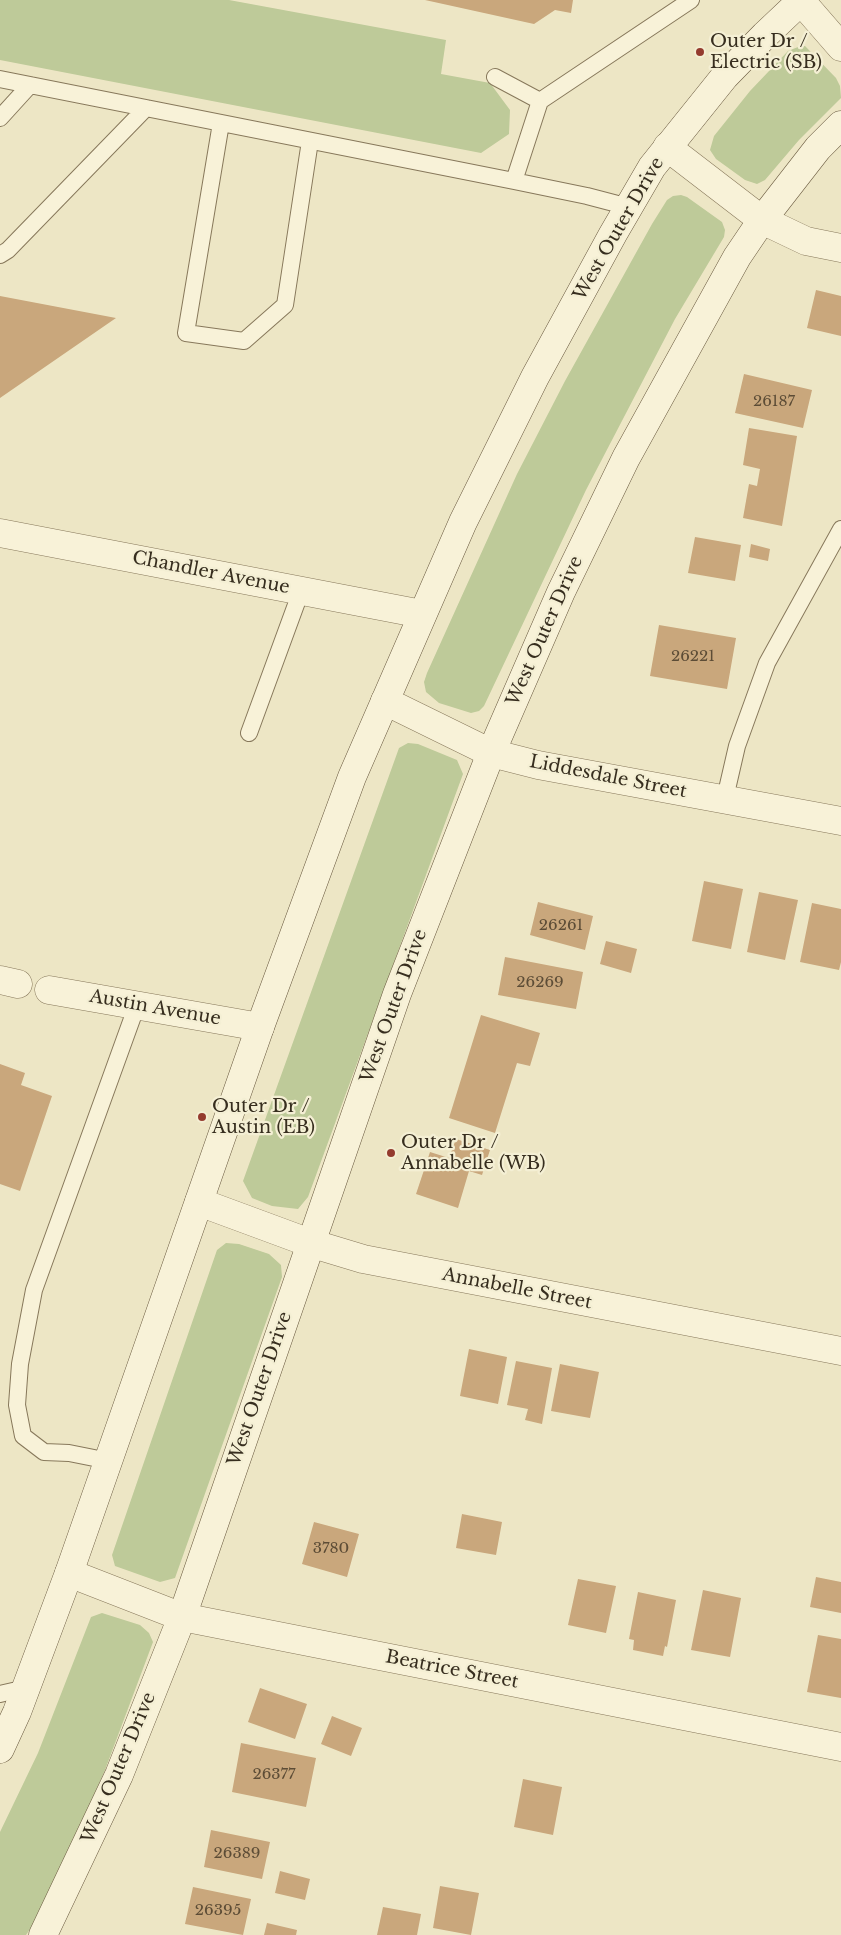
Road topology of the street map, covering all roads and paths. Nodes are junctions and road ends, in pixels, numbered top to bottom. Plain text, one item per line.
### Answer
1 (691, 0) edge
2 (802, 0) edge
3 (841, 47) edge
4 (495, 77) dead end
5 (0, 79) edge
6 (30, 85) junction
7 (540, 101) junction
8 (146, 108) junction
9 (0, 118) edge
10 (221, 123) junction
11 (841, 125) edge
12 (310, 141) junction
13 (667, 147) junction
14 (514, 181) junction
15 (629, 207) junction
16 (762, 220) junction
17 (841, 248) edge
18 (0, 255) edge
19 (841, 529) edge
20 (0, 533) edge
21 (302, 591) junction
22 (422, 614) junction
23 (385, 701) junction
24 (249, 733) dead end
25 (491, 753) junction
26 (725, 798) junction
27 (841, 821) edge
28 (49, 990) dead end
29 (137, 1005) junction
30 (260, 1027) junction
31 (199, 1202) junction
32 (310, 1243) junction
33 (841, 1351) edge
34 (109, 1461) junction
35 (69, 1573) junction
36 (182, 1617) junction
37 (26, 1688) junction
38 (0, 1694) edge
39 (841, 1747) edge
40 (0, 1749) edge
41 (43, 1935) edge

1 - 7 lane
2 - 3 main road
2 - 13 main road, West Outer Drive
4 - 7 lane
5 - 6 lane
6 - 8 lane
6 - 9 lane
7 - 14 lane
8 - 10 lane
8 - 18 lane
10 - 12 lane
10 - 12 lane
11 - 16 main road, West Outer Drive
12 - 14 lane
13 - 15 main road, West Outer Drive
13 - 16 main road
14 - 15 lane
15 - 22 main road, West Outer Drive
16 - 17 main road
16 - 25 main road, West Outer Drive
19 - 26 lane
20 - 21 main road, Chandler Avenue
21 - 22 main road, Chandler Avenue
21 - 24 lane
22 - 23 main road, West Outer Drive
23 - 25 main road, Liddesdale Street
23 - 30 main road, West Outer Drive
25 - 26 main road, Liddesdale Street
25 - 32 main road, West Outer Drive
26 - 27 main road, Liddesdale Street
28 - 29 main road, Austin Avenue
29 - 30 main road, Austin Avenue
29 - 34 lane
30 - 31 main road, West Outer Drive
31 - 32 main road, Annabelle Street
31 - 34 main road, West Outer Drive
32 - 33 main road, Annabelle Street
32 - 36 main road, West Outer Drive
34 - 35 main road, West Outer Drive
35 - 36 main road, Beatrice Street
35 - 37 main road, West Outer Drive
36 - 39 main road, Beatrice Street
36 - 41 main road, West Outer Drive
37 - 38 lane
37 - 40 main road, West Outer Drive

